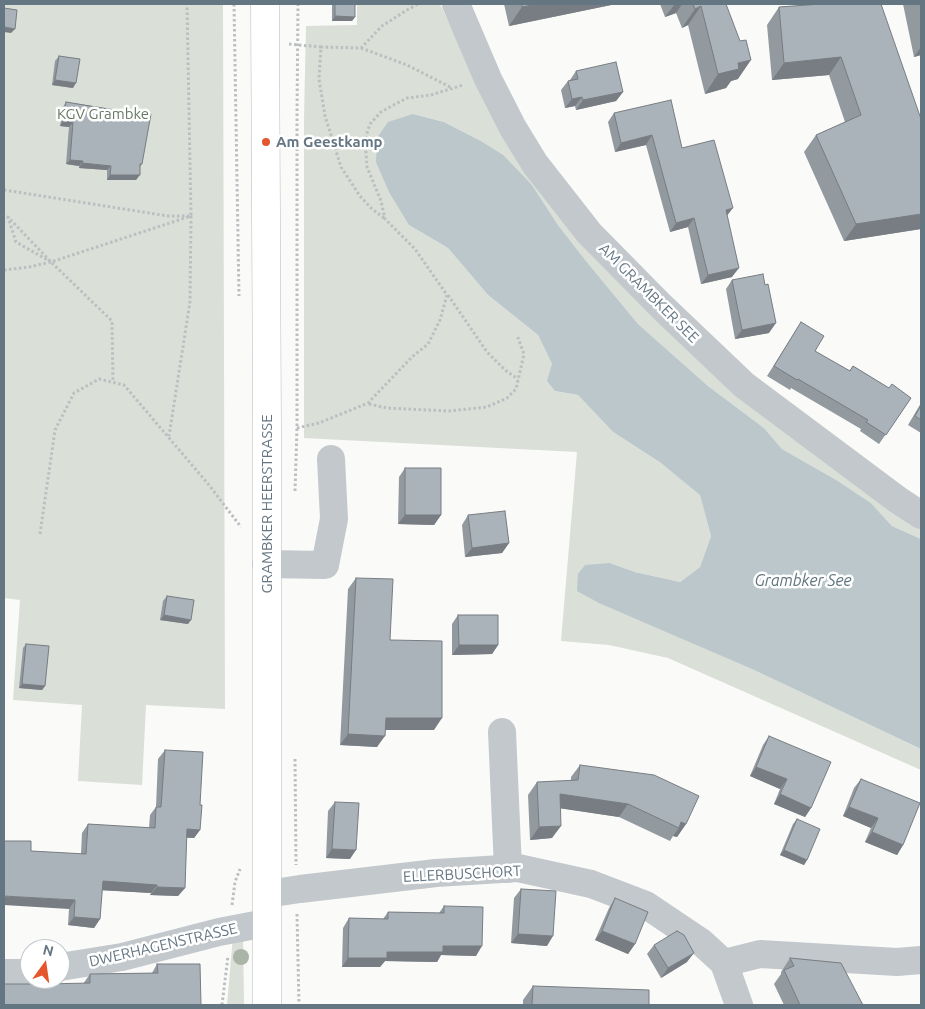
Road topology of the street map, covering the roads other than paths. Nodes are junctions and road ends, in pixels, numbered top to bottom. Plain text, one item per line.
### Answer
1 (266, 4) edge
2 (456, 4) edge
3 (331, 460) dead end
4 (921, 515) edge
5 (266, 564) junction
6 (502, 732) dead end
7 (508, 869) junction
8 (266, 894) junction
9 (266, 923) junction
10 (921, 960) edge
11 (724, 963) junction
12 (70, 965) edge
13 (4, 972) edge
14 (20, 973) edge
15 (267, 1005) edge
16 (738, 1005) edge

1 - 5 main road, GRAMBKER HEERSTRASSE
2 - 4 street, AM GRAMBKER SEE
3 - 5 street
5 - 8 main road, GRAMBKER HEERSTRASSE
6 - 7 street
7 - 8 street, ELLERBUSCHORT
7 - 11 street, ELLERBUSCHORT
8 - 9 main road, GRAMBKER HEERSTRASSE
9 - 12 street, DWERHAGENSTRASSE
9 - 15 main road, GRAMBKER HEERSTRASSE
10 - 11 street
11 - 16 street, ELLERBUSCHORT
13 - 14 street

